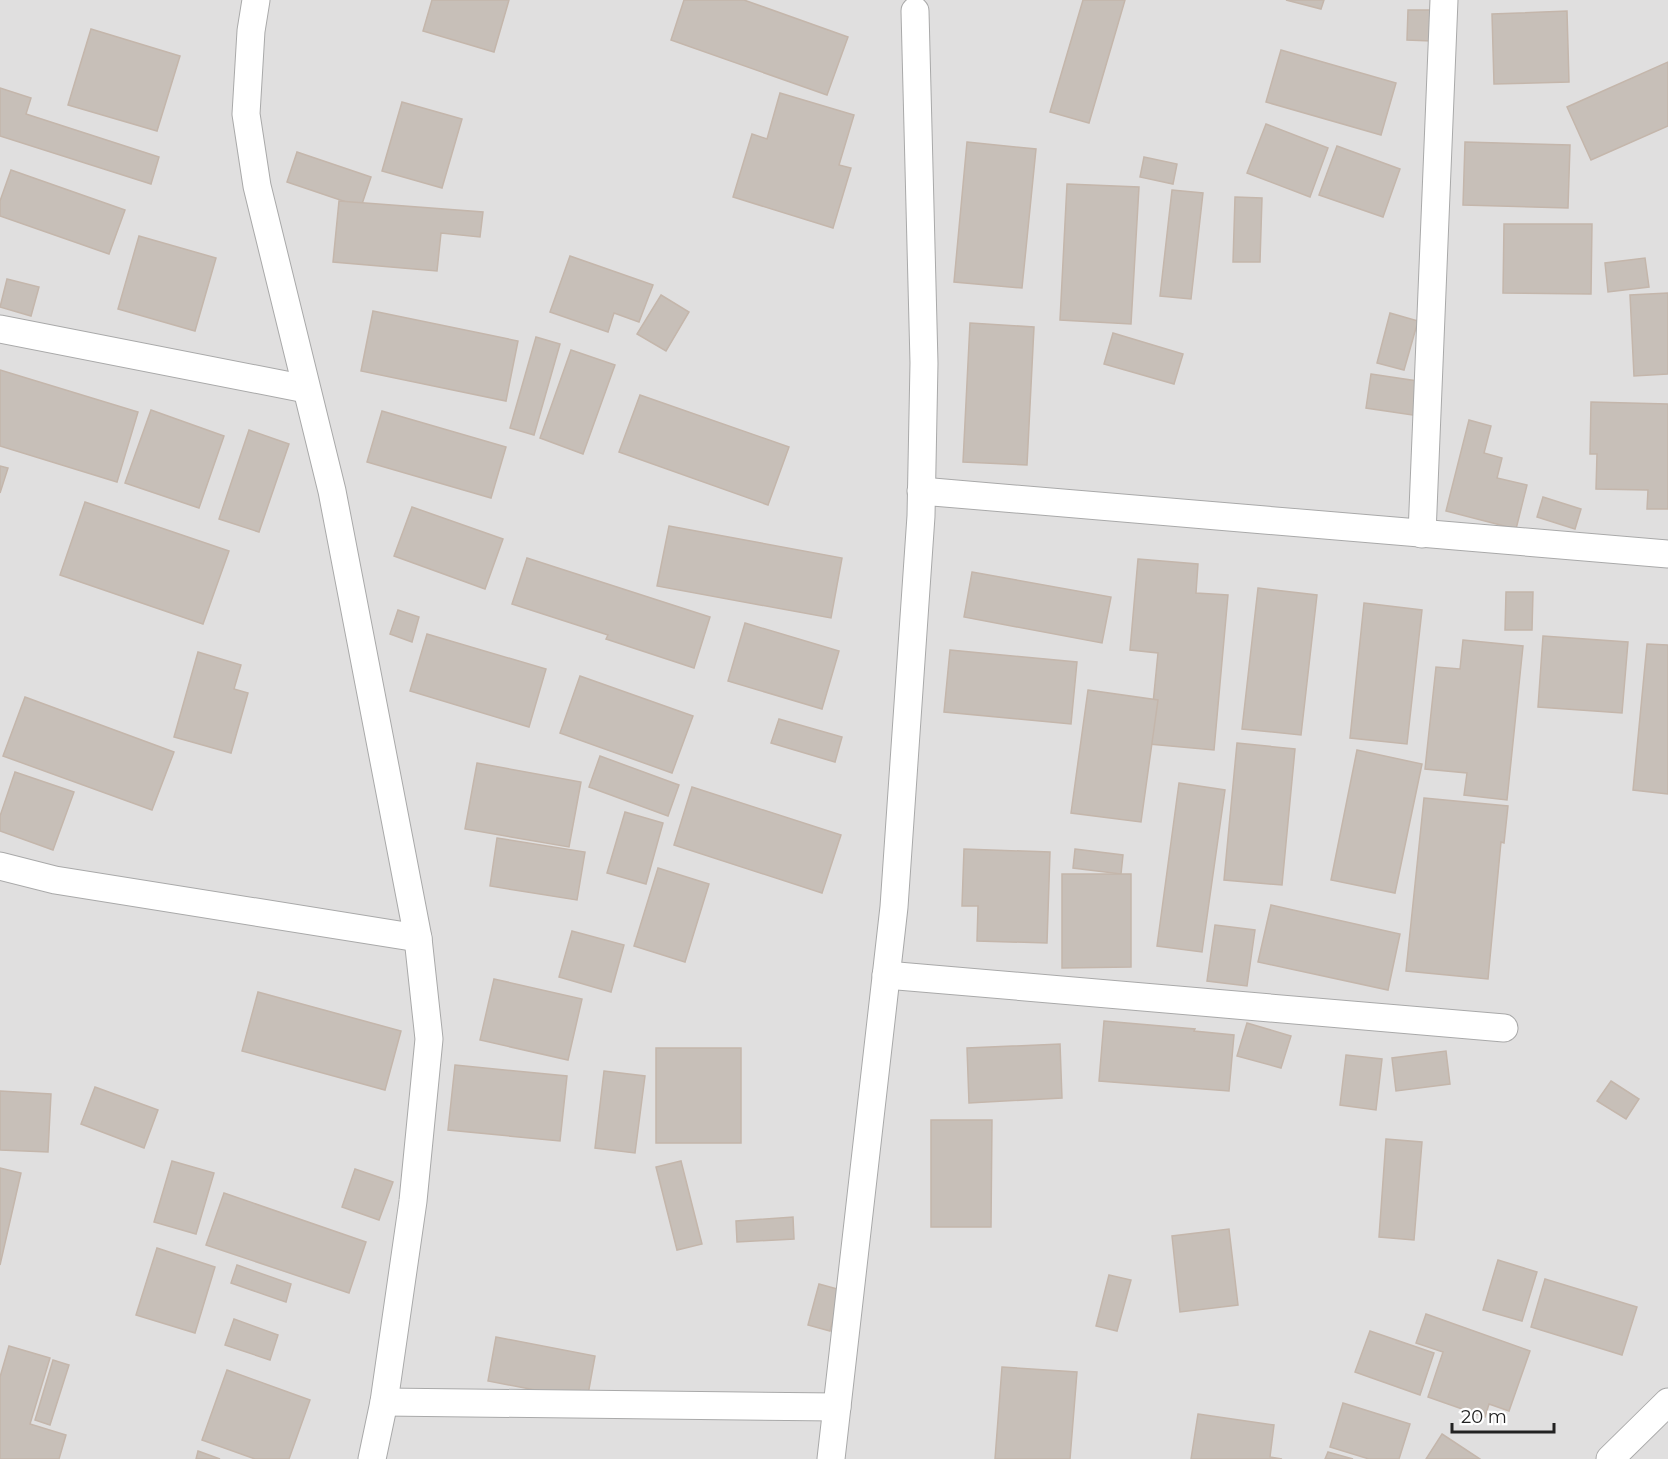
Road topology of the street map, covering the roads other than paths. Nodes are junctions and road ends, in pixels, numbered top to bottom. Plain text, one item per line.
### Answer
1 (256, 0) edge
2 (1444, 0) edge
3 (915, 11) dead end
4 (0, 329) edge
5 (306, 389) junction
6 (921, 491) junction
7 (1422, 534) junction
8 (1668, 554) edge
9 (0, 866) edge
10 (418, 938) junction
11 (886, 975) junction
12 (1504, 1029) dead end
13 (384, 1402) junction
14 (1668, 1402) edge
15 (837, 1407) junction
16 (372, 1459) edge
17 (831, 1459) edge
18 (1610, 1459) edge

1 - 5 street
2 - 7 street
3 - 6 street
4 - 5 street
5 - 10 street
6 - 7 street
6 - 11 street
7 - 8 street
9 - 10 street
10 - 13 street
11 - 12 street
11 - 15 street
13 - 15 street
13 - 16 street
14 - 18 street
15 - 17 street

